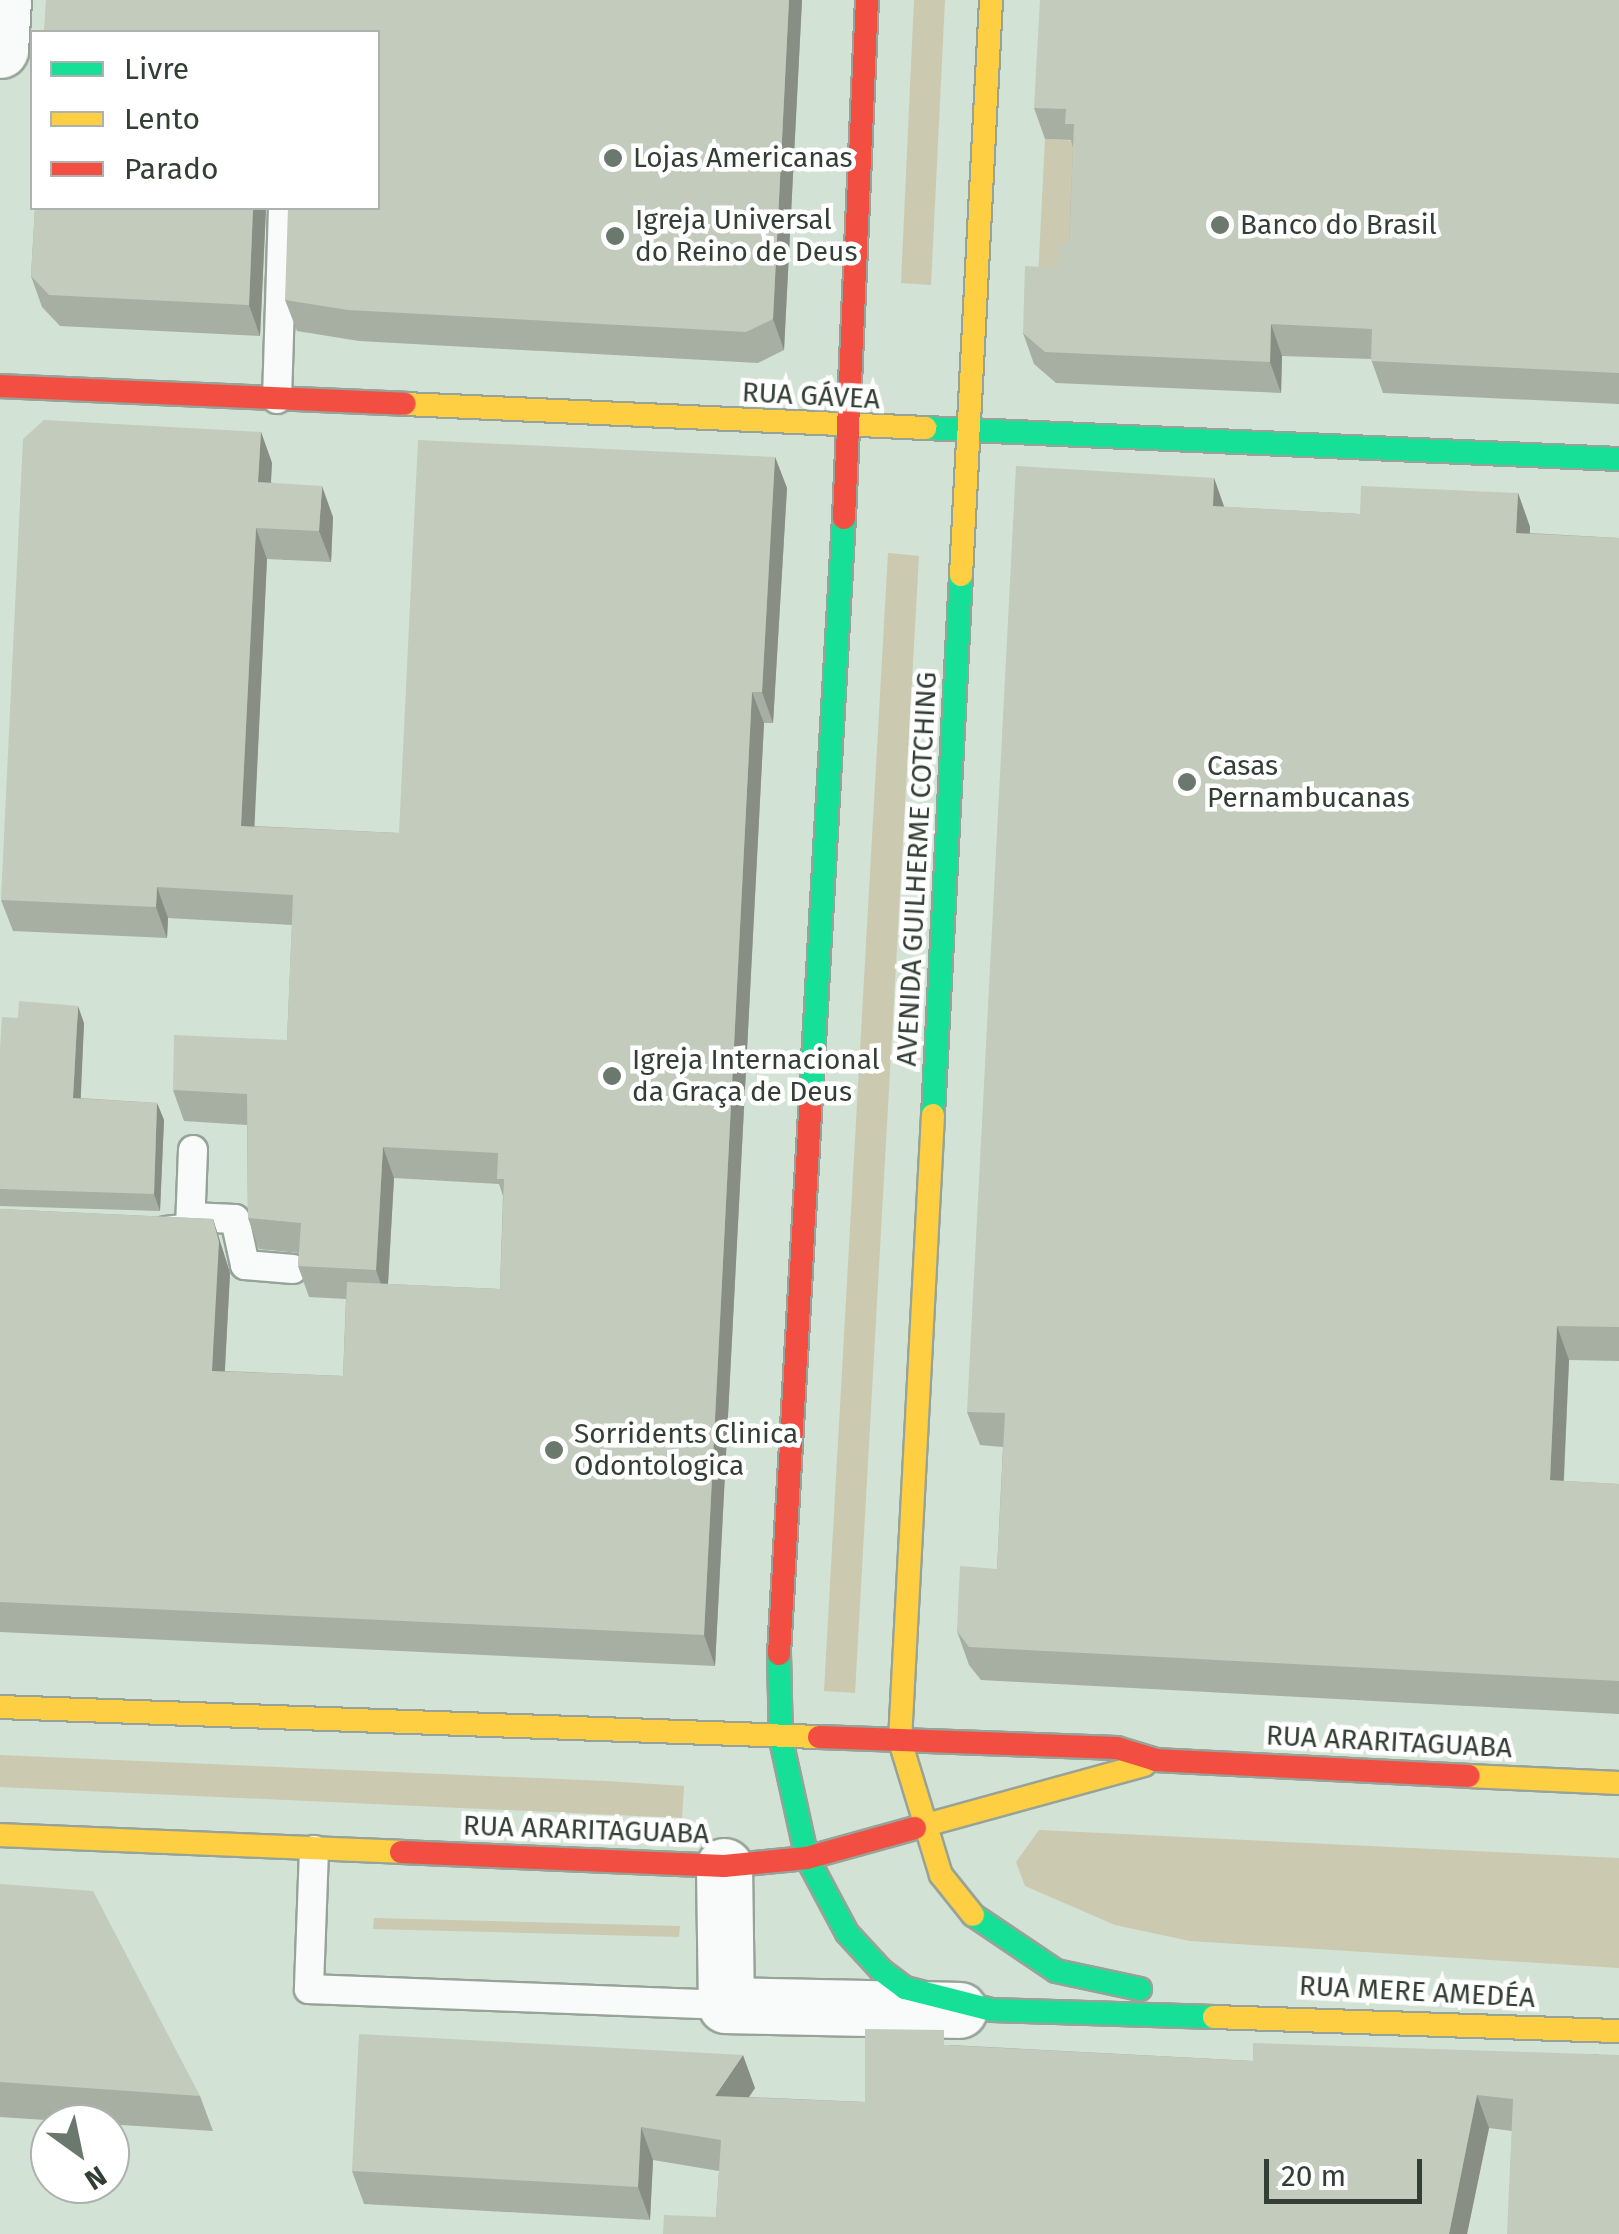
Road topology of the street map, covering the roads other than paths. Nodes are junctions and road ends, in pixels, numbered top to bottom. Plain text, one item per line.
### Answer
1 (2, 0) edge
2 (867, 0) edge
3 (991, 0) edge
4 (0, 50) edge
5 (283, 210) edge
6 (0, 386) edge
7 (277, 399) junction
8 (849, 427) junction
9 (970, 434) junction
10 (1619, 459) edge
11 (193, 1150) dead end
12 (191, 1217) junction
13 (137, 1230) edge
14 (294, 1268) edge
15 (0, 1707) edge
16 (781, 1740) junction
17 (900, 1742) junction
18 (1156, 1760) junction
19 (1619, 1784) edge
20 (920, 1824) junction
21 (0, 1835) edge
22 (314, 1850) junction
23 (808, 1858) junction
24 (724, 1866) junction
25 (726, 2006) junction
26 (992, 2010) junction
27 (1213, 2015) junction
28 (1619, 2032) edge

1 - 4 street
2 - 8 main road
3 - 9 main road, AVENIDA GUILHERME COTCHING
5 - 7 lane
6 - 7 main road, RUA GÁVEA
7 - 8 main road, RUA GÁVEA
8 - 9 main road, RUA GÁVEA
8 - 16 main road
9 - 10 main road, RUA GÁVEA
9 - 17 main road, AVENIDA GUILHERME COTCHING
11 - 12 lane
12 - 13 lane
12 - 14 lane
15 - 16 main road, RUA ARARITAGUABA
16 - 17 main road, RUA ARARITAGUABA
16 - 23 main road, RUA MERE AMEDÉA
17 - 18 main road, RUA ARARITAGUABA
17 - 20 main road, RUA MERE AMEDÉA
18 - 19 main road, RUA ARARITAGUABA
18 - 20 main road, RUA ARARITAGUABA
20 - 23 main road, RUA ARARITAGUABA
20 - 27 main road, RUA MERE AMEDÉA
21 - 22 main road, RUA ARARITAGUABA
22 - 24 main road, RUA ARARITAGUABA
22 - 25 lane
23 - 24 main road, RUA ARARITAGUABA
23 - 26 main road, RUA MERE AMEDÉA
24 - 25 street
25 - 26 street
26 - 27 main road, RUA MERE AMEDÉA
27 - 28 main road, RUA MERE AMEDÉA

